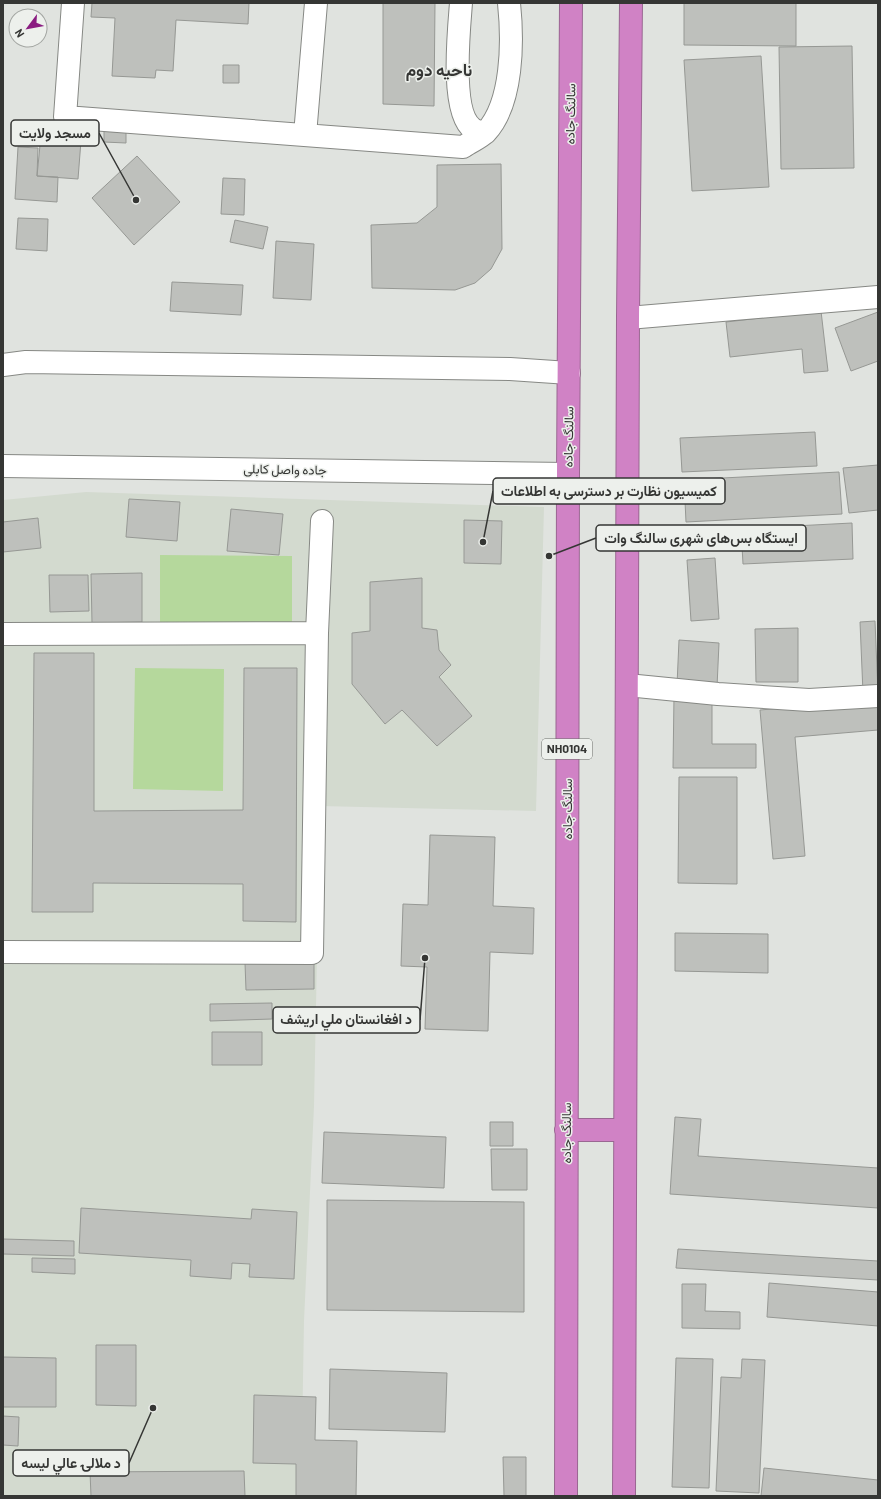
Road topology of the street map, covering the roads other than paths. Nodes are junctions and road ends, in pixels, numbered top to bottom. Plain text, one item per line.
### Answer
1 (73, 3) edge
2 (316, 3) edge
3 (461, 3) edge
4 (509, 3) edge
5 (571, 3) edge
6 (631, 3) edge
7 (485, 133) junction
8 (305, 135) junction
9 (878, 297) edge
10 (628, 318) junction
11 (3, 365) edge
12 (569, 373) junction
13 (3, 466) edge
14 (568, 474) junction
15 (322, 521) dead end
16 (317, 633) junction
17 (3, 634) edge
18 (626, 685) junction
19 (878, 696) edge
20 (3, 952) edge
21 (566, 1130) junction
22 (625, 1130) junction
23 (566, 1496) edge
24 (624, 1496) edge

1 - 8 street
2 - 8 street
3 - 7 street
4 - 7 street
5 - 12 highway, سالنگ جاده / NH0104
6 - 10 highway
7 - 8 street
9 - 10 street
10 - 18 highway
11 - 12 street
12 - 14 highway, سالنگ جاده / NH0104
13 - 14 street, جاده واصل کابلی
14 - 21 highway, سالنگ جاده / NH0104
15 - 16 street
16 - 17 street
16 - 20 street
18 - 19 street
18 - 22 highway
21 - 22 highway
21 - 23 highway, سالنگ جاده / NH0104
22 - 24 highway

